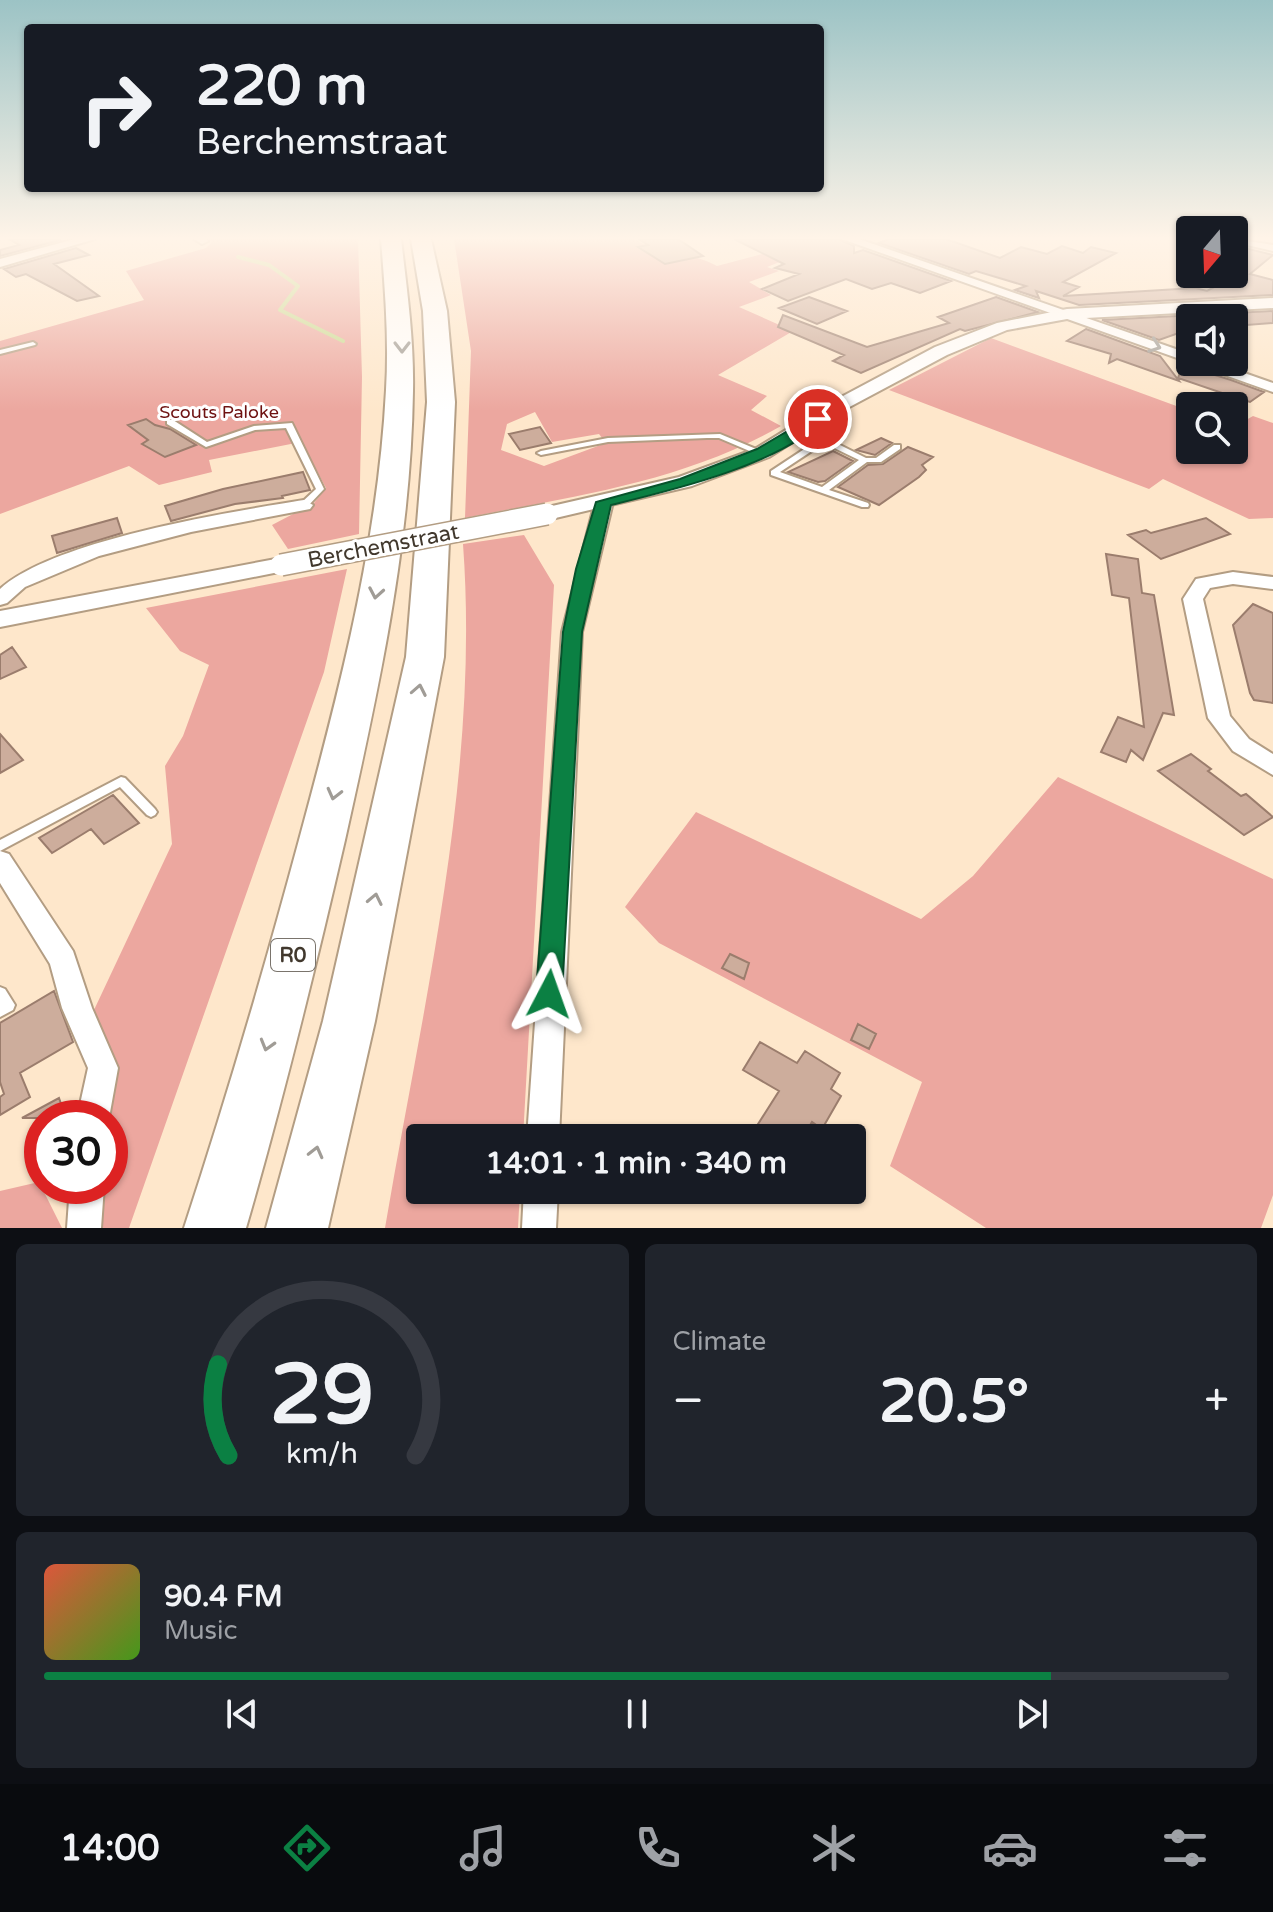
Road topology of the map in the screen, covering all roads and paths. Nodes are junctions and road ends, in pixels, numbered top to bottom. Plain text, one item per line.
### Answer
1 (405, 296) edge
2 (425, 296) edge
3 (1015, 296) edge
4 (1273, 303) edge
5 (1067, 314) junction
6 (33, 344) dead end
7 (0, 352) edge
8 (1176, 354) edge
9 (1239, 376) edge
10 (1273, 388) edge
11 (170, 422) dead end
12 (803, 430) junction
13 (824, 440) junction
14 (897, 447) dead end
15 (541, 453) dead end
16 (762, 453) junction
17 (865, 460) junction
18 (823, 490) junction
19 (604, 502) junction
20 (304, 505) joint
21 (865, 505) dead end
22 (1273, 583) edge
23 (0, 599) edge
24 (0, 619) edge
25 (1273, 766) edge
26 (151, 812) dead end
27 (0, 846) edge
28 (0, 861) edge
29 (0, 994) edge
30 (0, 1010) edge
31 (97, 1100) edge
32 (544, 1124) edge
33 (86, 1204) edge
34 (540, 1204) edge
35 (215, 1215) edge
36 (84, 1228) edge
37 (297, 1228) edge
38 (539, 1228) edge

1 -> 35 highway, R0
37 -> 2 highway, R0
3 - 5 street
4 - 5 street, Berchemstraat
5 -> 8 street
5 - 12 street, Berchemstraat
6 - 7 lane
9 - 10 street
11 - 20 lane
12 - 13 lane
12 - 16 street, Berchemstraat
13 - 17 lane
13 - 18 lane
14 - 17 lane
15 - 16 lane
16 - 19 street, Berchemstraat
17 - 18 lane
18 - 21 lane
19 - 24 street, Berchemstraat, bridge
19 - 32 street
20 - 23 street
22 - 25 street
26 - 27 lane
28 - 31 street
29 - 30 lane
33 - 36 street
34 - 38 street

